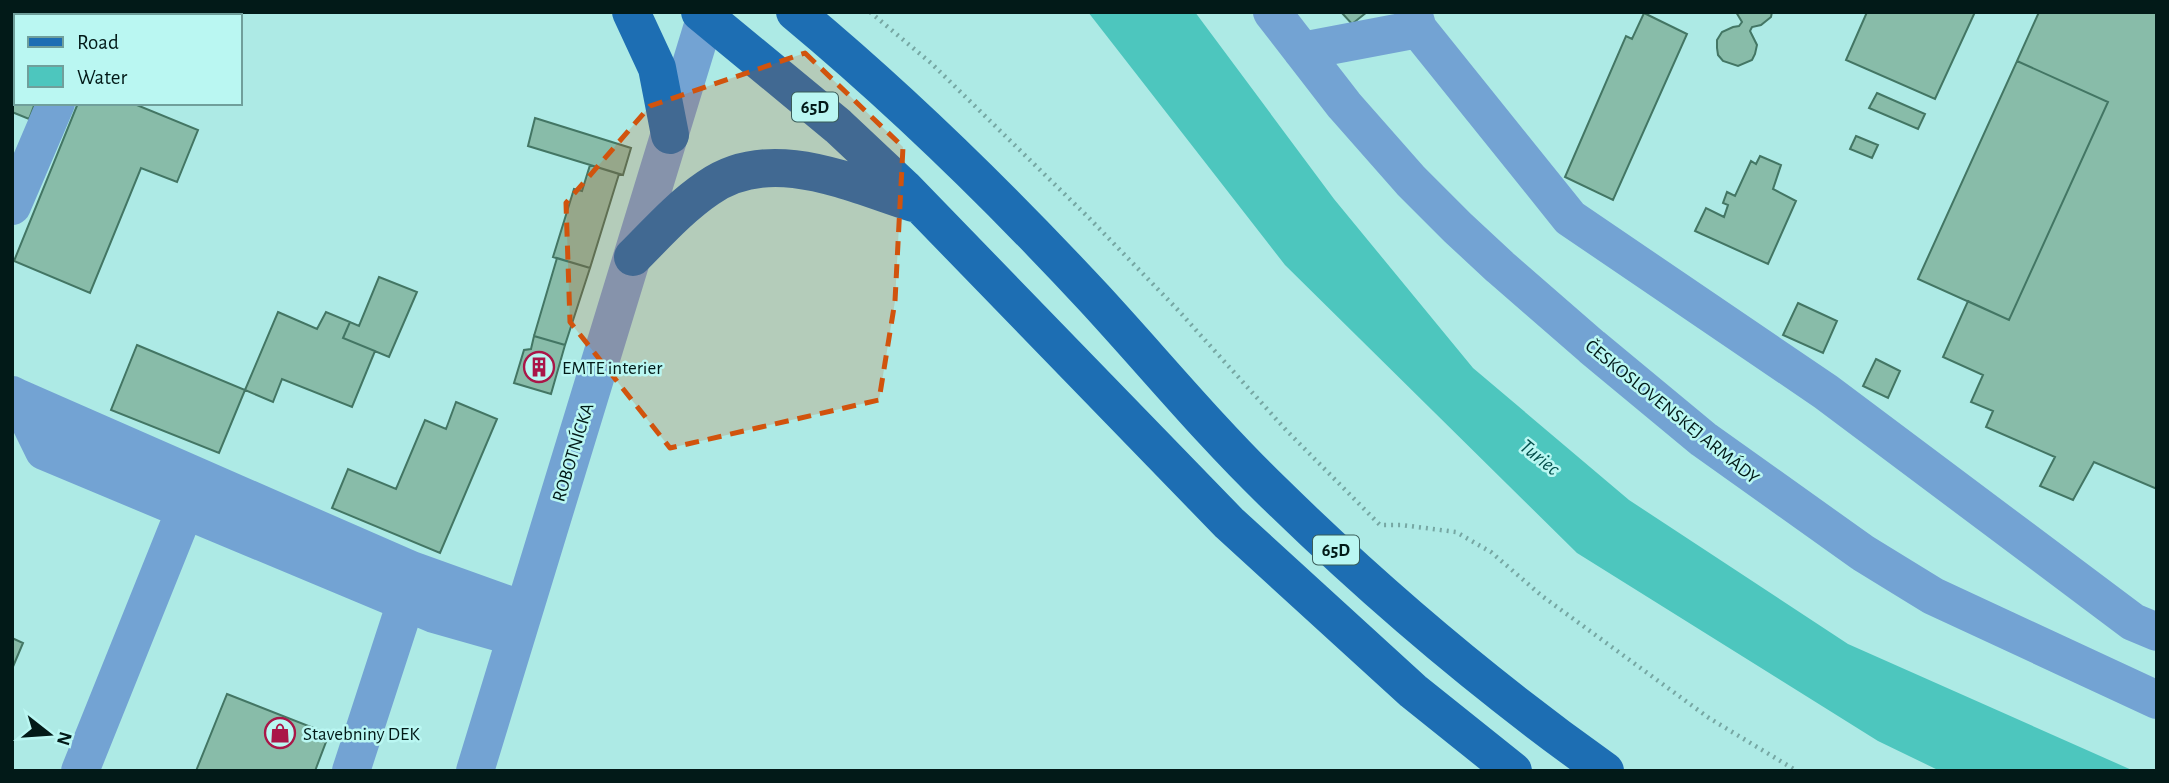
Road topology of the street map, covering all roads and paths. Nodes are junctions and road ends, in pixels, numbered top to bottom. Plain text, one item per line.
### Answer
1 (631, 12) edge
2 (795, 12) edge
3 (870, 12) edge
4 (1272, 12) edge
5 (704, 14) edge
6 (1415, 21) edge
7 (1302, 51) junction
8 (55, 105) edge
9 (670, 135) junction
10 (919, 204) junction
11 (12, 205) edge
12 (633, 257) junction
13 (14, 402) edge
14 (185, 510) junction
15 (406, 602) junction
16 (519, 623) junction
17 (2157, 632) edge
18 (2157, 700) edge
19 (80, 771) edge
20 (351, 771) edge
21 (475, 771) edge
22 (1513, 771) edge
23 (1605, 771) edge
24 (1797, 771) edge

1 - 9 main road
2 - 23 main road, 65D
3 - 24 path
4 - 7 street, ČESKOSLOVENSKEJ ARMÁDY
5 - 9 street, ROBOTNÍCKA
5 - 10 main road, 65D
6 - 7 street
6 - 17 street
7 - 18 street, ČESKOSLOVENSKEJ ARMÁDY
8 - 11 street
9 - 12 street, ROBOTNÍCKA
10 - 12 main road
10 - 22 main road, 65D
12 - 16 street, ROBOTNÍCKA
13 - 14 street
13 - 16 street
14 - 15 street
14 - 19 street
15 - 16 street
15 - 20 street
16 - 21 street, ROBOTNÍCKA

